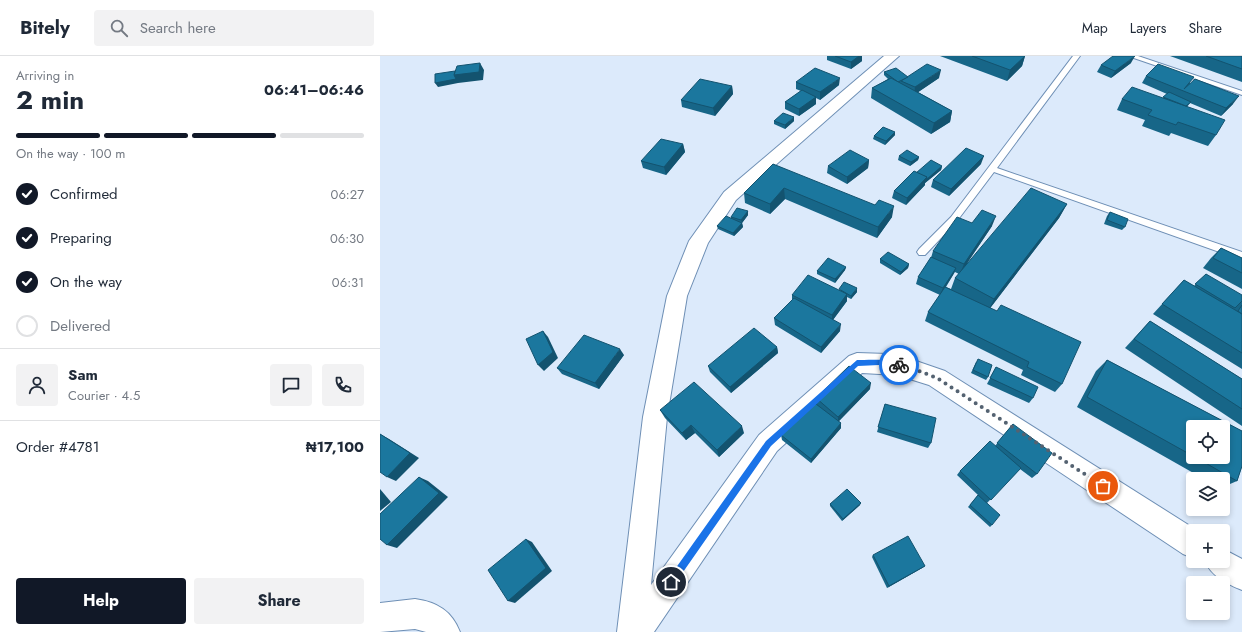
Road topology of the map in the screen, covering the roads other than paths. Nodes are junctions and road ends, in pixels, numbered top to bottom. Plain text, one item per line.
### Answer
1 (892, 56) edge
2 (1076, 56) edge
3 (1131, 56) edge
4 (1242, 93) edge
5 (993, 169) junction
6 (922, 252) dead end
7 (1242, 256) edge
8 (1186, 539) edge
9 (1230, 568) edge
10 (1242, 576) edge
11 (380, 618) edge
12 (445, 632) edge
13 (632, 632) edge
14 (636, 632) edge

1 - 13 street
2 - 5 lane
3 - 4 lane
5 - 6 lane
5 - 7 lane
8 - 14 street
9 - 10 street
11 - 12 street

